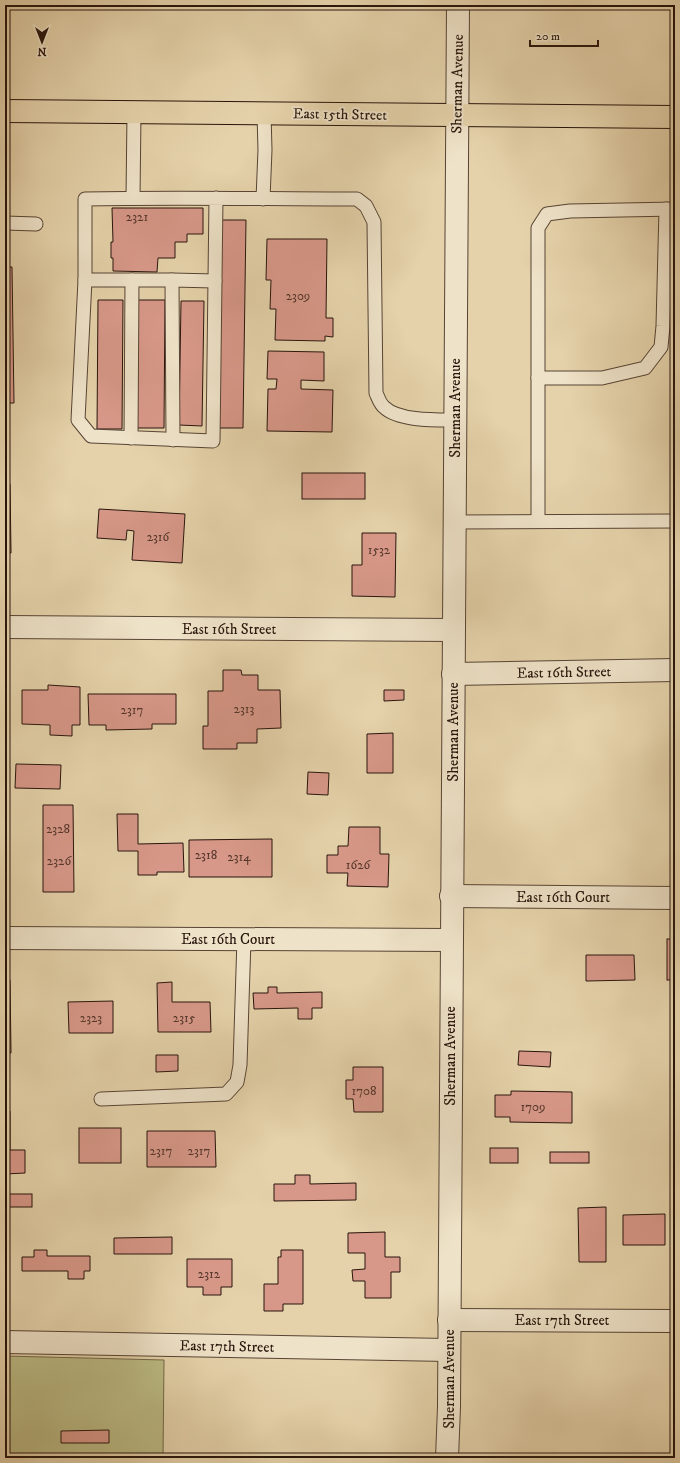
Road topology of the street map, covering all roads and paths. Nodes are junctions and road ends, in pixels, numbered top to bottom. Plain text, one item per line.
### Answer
1 (458, 5) edge
2 (5, 111) edge
3 (134, 112) junction
4 (264, 114) junction
5 (457, 115) junction
6 (675, 117) edge
7 (133, 198) junction
8 (216, 198) junction
9 (263, 199) junction
10 (670, 209) edge
11 (5, 223) edge
12 (36, 224) dead end
13 (85, 280) junction
14 (132, 280) junction
15 (172, 280) junction
16 (215, 281) junction
17 (538, 378) junction
18 (455, 420) junction
19 (131, 438) junction
20 (173, 440) junction
21 (538, 521) junction
22 (675, 521) edge
23 (455, 522) junction
24 (5, 627) edge
25 (453, 630) junction
26 (675, 670) edge
27 (453, 674) junction
28 (451, 896) junction
29 (675, 898) edge
30 (5, 938) edge
31 (244, 939) junction
32 (451, 940) junction
33 (101, 1099) dead end
34 (449, 1320) junction
35 (675, 1321) edge
36 (5, 1342) edge
37 (448, 1350) junction
38 (447, 1458) edge

1 - 5 street, Sherman Avenue
2 - 3 main road, East 15th Street
3 - 4 main road, East 15th Street
3 - 7 lane
4 - 5 main road, East 15th Street
4 - 9 lane
5 - 6 main road, East 15th Street
5 - 18 street, Sherman Avenue
7 - 8 lane
7 - 13 lane
8 - 9 lane
8 - 16 lane
9 - 18 lane
10 - 17 lane
10 - 17 lane
11 - 12 lane
13 - 14 lane
13 - 19 lane
14 - 15 lane
14 - 19 lane
15 - 16 lane
15 - 20 lane
16 - 20 lane
17 - 21 lane
18 - 23 street, Sherman Avenue
19 - 20 lane
21 - 22 lane
21 - 23 lane
23 - 25 street, Sherman Avenue
24 - 25 street, East 16th Street
25 - 27 street, Sherman Avenue
26 - 27 street, East 16th Street
27 - 28 street, Sherman Avenue
28 - 29 street, East 16th Court
28 - 32 street, Sherman Avenue
30 - 31 street, East 16th Court
31 - 32 street, East 16th Court
31 - 33 lane
32 - 34 street, Sherman Avenue
34 - 35 street, East 17th Street
34 - 37 street, Sherman Avenue
36 - 37 street, East 17th Street
37 - 38 street, Sherman Avenue

